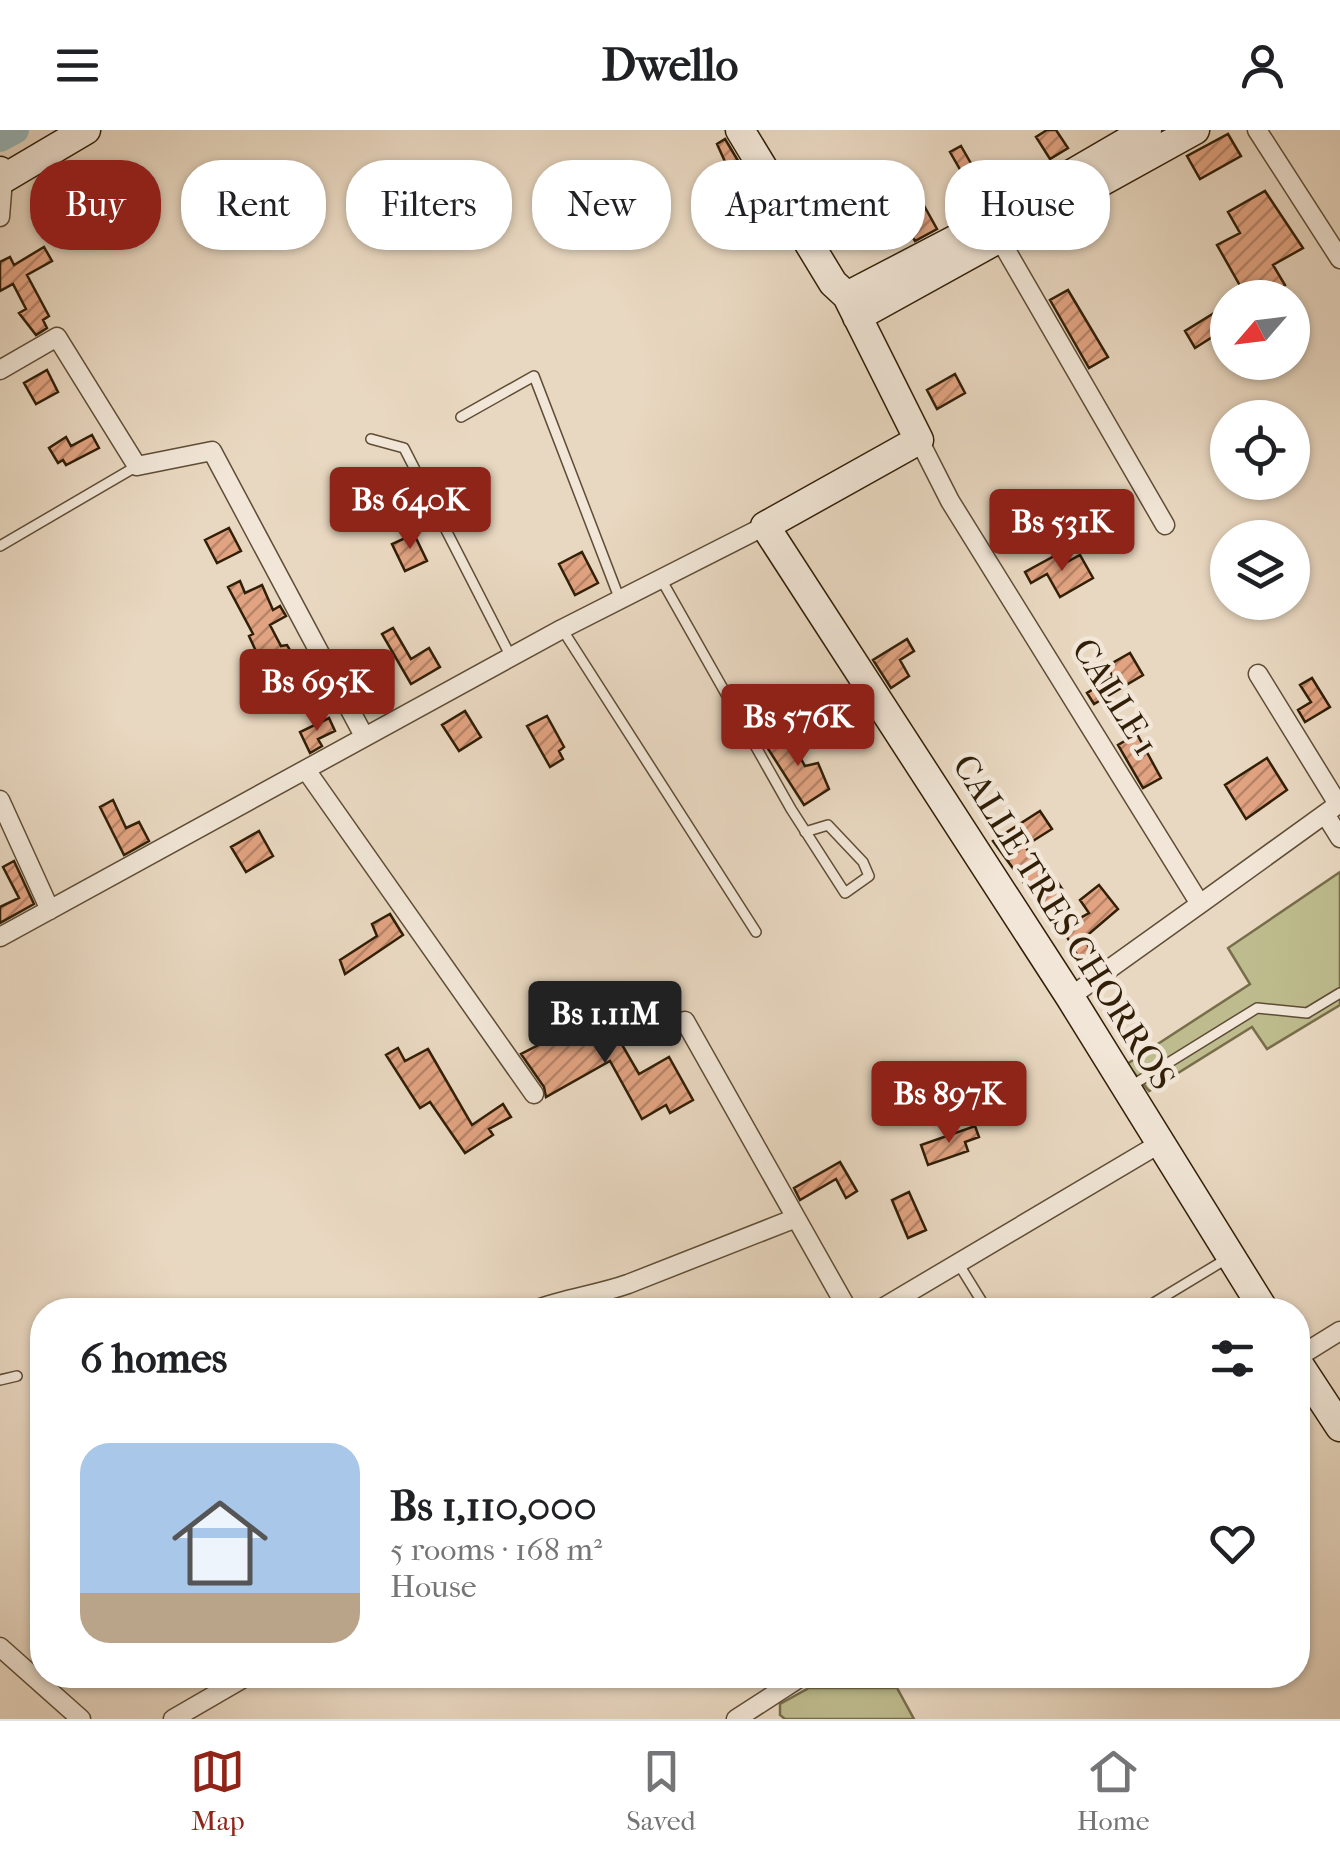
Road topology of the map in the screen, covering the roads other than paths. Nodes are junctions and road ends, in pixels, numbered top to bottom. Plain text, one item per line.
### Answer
1 (86, 130) edge
2 (740, 130) edge
3 (1147, 130) edge
4 (1195, 130) edge
5 (1257, 130) edge
6 (1101, 160) edge
7 (1110, 172) edge
8 (2, 175) edge
9 (0, 217) edge
10 (957, 250) edge
11 (1006, 250) edge
12 (1340, 259) edge
13 (852, 306) junction
14 (0, 370) edge
15 (462, 417) dead end
16 (371, 439) dead end
17 (918, 440) junction
18 (137, 466) junction
19 (1165, 525) dead end
20 (764, 526) junction
21 (0, 546) edge
22 (662, 579) junction
23 (620, 600) junction
24 (562, 629) junction
25 (511, 658) junction
26 (1258, 674) dead end
27 (364, 736) junction
28 (306, 770) junction
29 (0, 800) edge
30 (1334, 807) edge
31 (805, 832) junction
32 (1340, 838) edge
33 (1200, 904) junction
34 (50, 910) junction
35 (756, 932) dead end
36 (0, 937) edge
37 (1340, 992) edge
38 (1070, 997) junction
39 (685, 1021) dead end
40 (1126, 1089) junction
41 (534, 1094) dead end
42 (1160, 1144) junction
43 (796, 1218) junction
44 (1230, 1256) junction
45 (958, 1263) junction
46 (564, 1298) edge
47 (841, 1298) edge
48 (899, 1298) edge
49 (980, 1298) edge
50 (1162, 1298) edge
51 (1256, 1298) edge
52 (1340, 1331) edge
53 (1310, 1352) edge
54 (17, 1376) dead end
55 (1310, 1379) edge
56 (0, 1380) edge
57 (1340, 1426) edge
58 (0, 1647) edge
59 (30, 1668) edge
60 (52, 1688) edge
61 (227, 1688) edge
62 (790, 1688) edge
63 (763, 1713) edge
64 (80, 1719) edge
65 (173, 1719) edge
66 (736, 1719) edge

1 - 8 main road
2 - 13 main road, CALLE 1
3 - 6 main road
4 - 7 main road
5 - 12 street
8 - 9 street
10 - 13 main road
11 - 19 street
13 - 17 main road, CALLE 1
14 - 18 street
15 - 23 lane
16 - 25 lane
17 - 20 main road
17 - 33 street, CALLE 1
18 - 21 lane
18 - 27 street
20 - 22 street
20 - 38 main road, CALLE TRES CHORROS
22 - 23 street
22 - 31 lane
23 - 24 street
24 - 25 street
24 - 35 lane
25 - 27 street
26 - 30 street
27 - 28 street
28 - 34 street
28 - 41 street
29 - 34 street
30 - 32 street
30 - 33 street
31 - 31 lane
33 - 38 street
34 - 36 street
37 - 40 lane
38 - 40 main road, CALLE TRES CHORROS
39 - 43 street
40 - 42 main road, CALLE TRES CHORROS
42 - 44 main road, CALLE TRES CHORROS
42 - 45 street
43 - 46 street
43 - 47 street
44 - 50 lane
44 - 51 main road, CALLE TRES CHORROS
45 - 48 street
45 - 49 lane
52 - 53 street
54 - 56 lane
55 - 57 main road
58 - 59 street
60 - 64 street
61 - 65 street
62 - 63 street
63 - 66 street

